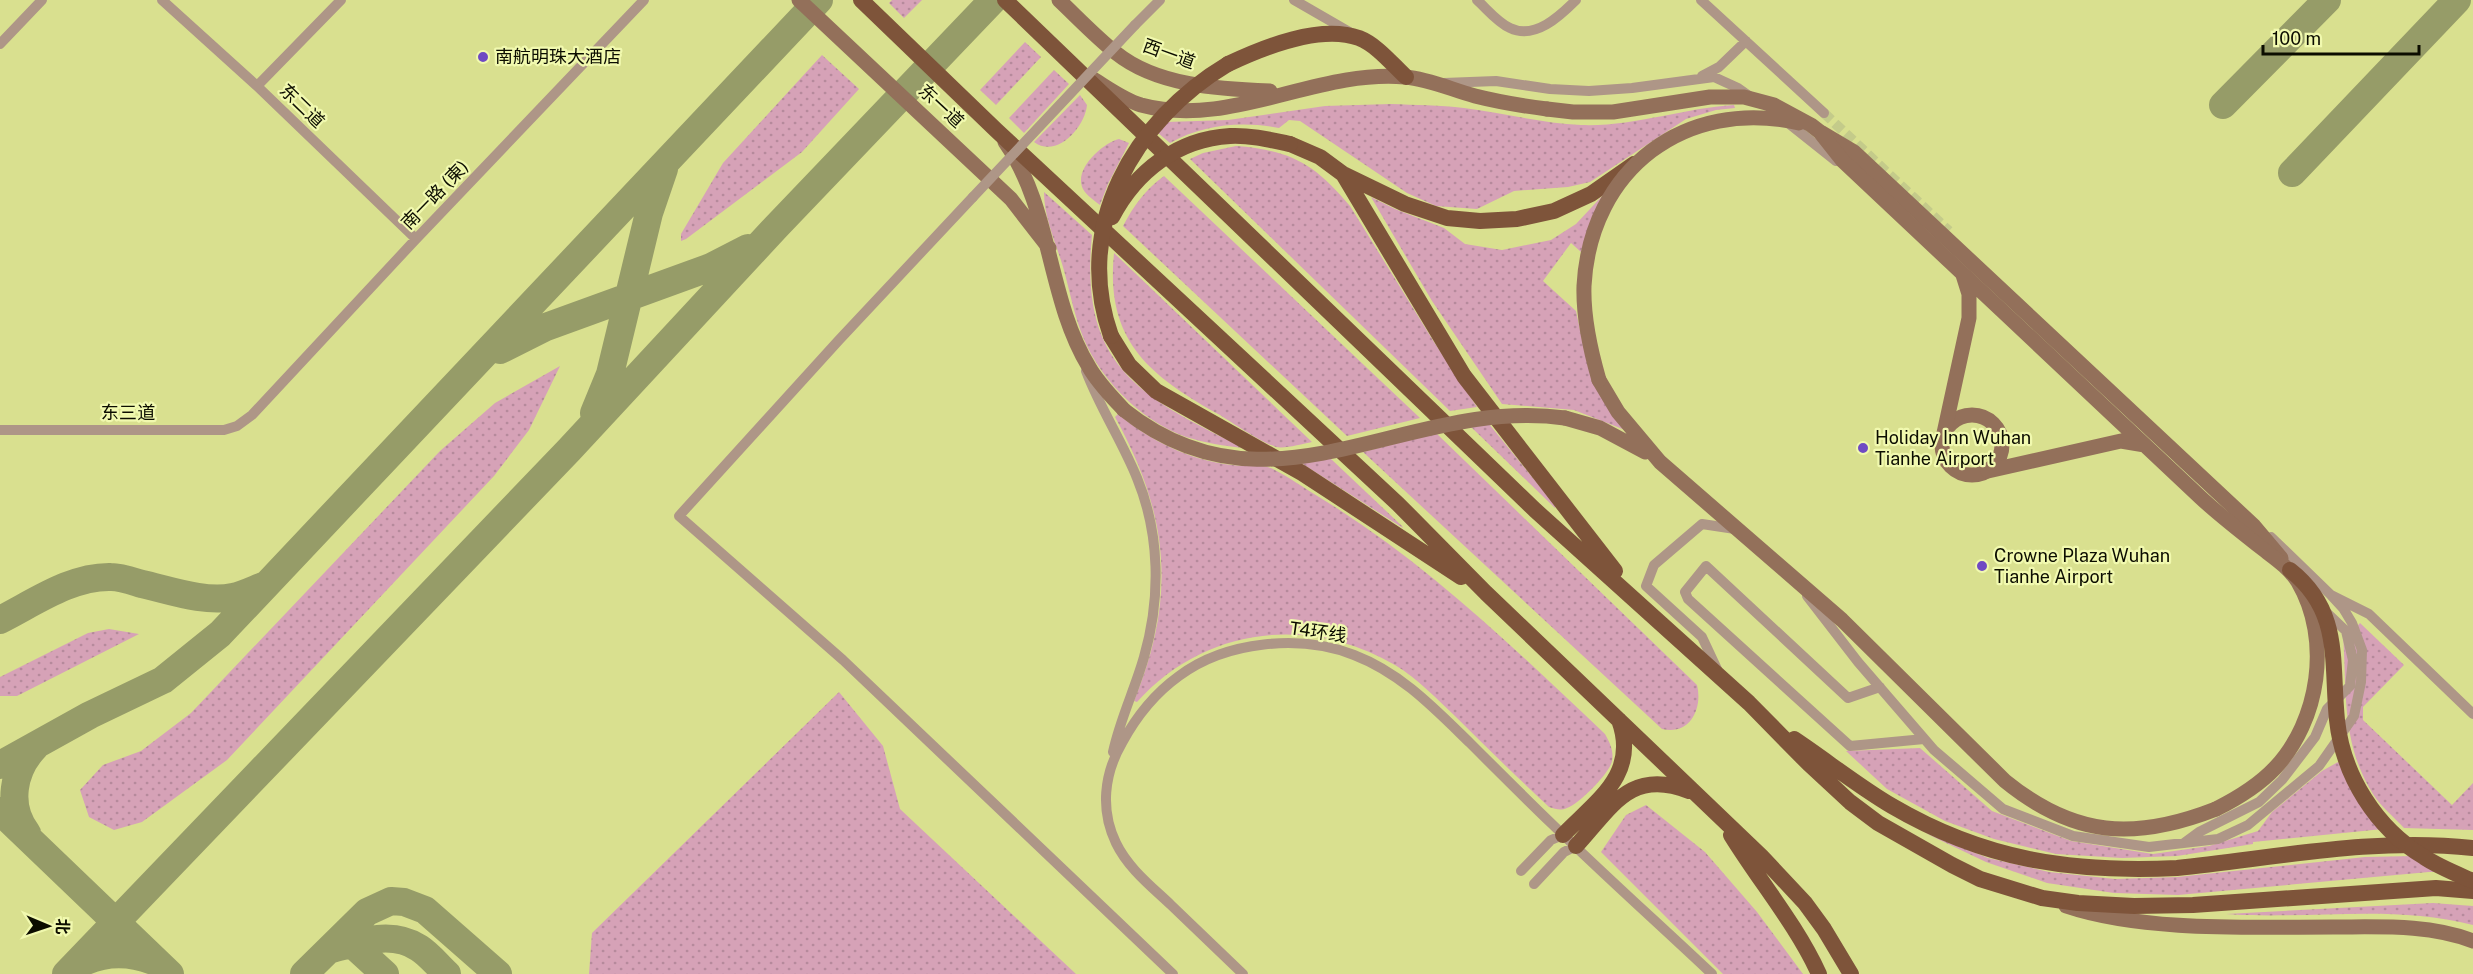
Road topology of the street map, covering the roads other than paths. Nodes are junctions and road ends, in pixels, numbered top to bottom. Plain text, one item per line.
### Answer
1 (42, 0) edge
2 (162, 0) edge
3 (341, 0) edge
4 (644, 0) edge
5 (799, 0) edge
6 (861, 0) edge
7 (1005, 0) edge
8 (1059, 0) edge
9 (1160, 0) edge
10 (1294, 0) edge
11 (1477, 0) edge
12 (1576, 0) edge
13 (1701, 0) edge
14 (1361, 39) junction
15 (1746, 41) junction
16 (0, 44) edge
17 (1076, 68) junction
18 (1406, 77) junction
19 (1691, 79) junction
20 (1438, 83) junction
21 (257, 86) junction
22 (1288, 92) junction
23 (1824, 113) tunnel mouth
24 (1815, 129) junction
25 (996, 130) junction
26 (1644, 157) junction
27 (1343, 174) junction
28 (416, 239) junction
29 (1101, 239) junction
30 (1049, 248) junction
31 (1962, 273) junction
32 (1074, 336) junction
33 (252, 416) joint
34 (0, 430) edge
35 (1944, 433) junction
36 (2145, 445) junction
37 (1660, 462) junction
38 (1988, 471) junction
39 (2226, 493) dead end
40 (1739, 530) junction
41 (2290, 570) junction
42 (1790, 574) junction
43 (1486, 593) junction
44 (2331, 595) junction
45 (1637, 600) junction
46 (1721, 678) junction
47 (1880, 687) junction
48 (2473, 714) edge
49 (1618, 719) junction
50 (1771, 723) junction
51 (1924, 739) junction
52 (1110, 763) junction
53 (1697, 794) junction
54 (1719, 814) junction
55 (1570, 841) junction
56 (2184, 843) junction
57 (2473, 848) edge
58 (1521, 871) dead end
59 (2473, 881) edge
60 (1534, 884) dead end
61 (2473, 891) edge
62 (2042, 898) junction
63 (2473, 941) edge
64 (1173, 974) edge
65 (1243, 974) edge
66 (1712, 974) edge
67 (1819, 974) edge
68 (1851, 974) edge

1 - 16 street
2 - 21 street, 东二道
3 - 21 street
4 - 28 street, 南一路 (東)
5 - 30 main road, 东一道
6 - 25 main road
7 - 17 main road
8 - 22 main road, 西一道
9 - 64 street, bridge
10 - 14 street
11 - 12 street
13 - 15 street
14 - 18 main road
14 - 29 main road, bridge
15 - 19 street
15 - 23 street
17 - 22 main road
17 - 45 main road
18 - 20 main road
18 - 22 main road
19 - 20 street
19 - 56 street
20 - 24 main road, bridge
21 - 28 street, 东二道
24 - 26 main road, bridge
24 - 31 main road, bridge
24 - 41 main road, bridge
25 - 30 main road
25 - 43 main road
26 - 27 main road, bridge
26 - 37 main road, bridge
27 - 29 main road, bridge
27 - 45 main road
28 - 33 street, 南一路 (東)
29 - 43 main road, bridge
30 - 32 main road
31 - 35 main road, bridge
31 - 36 main road, bridge
32 - 37 main road, bridge
32 - 52 street
33 - 34 street, 东三道
35 - 38 main road
35 - 38 main road, bridge
36 - 38 main road, bridge
36 - 41 main road, bridge
37 - 40 main road
39 - 44 street
40 - 42 main road
40 - 46 street
41 - 42 main road, bridge
41 - 59 main road, bridge
42 - 47 street
43 - 49 main road
44 - 48 street
44 - 56 street
45 - 46 main road
46 - 50 main road
47 - 51 street
47 - 51 street
49 - 53 main road
49 - 55 main road
50 - 57 main road
50 - 62 main road
51 - 56 street
52 - 55 street, T4环线
52 - 65 street, T4环线
53 - 54 main road
53 - 55 main road
54 - 67 main road
54 - 68 main road
55 - 58 street
55 - 60 street
55 - 66 street, T4环线
61 - 62 main road
62 - 63 main road

